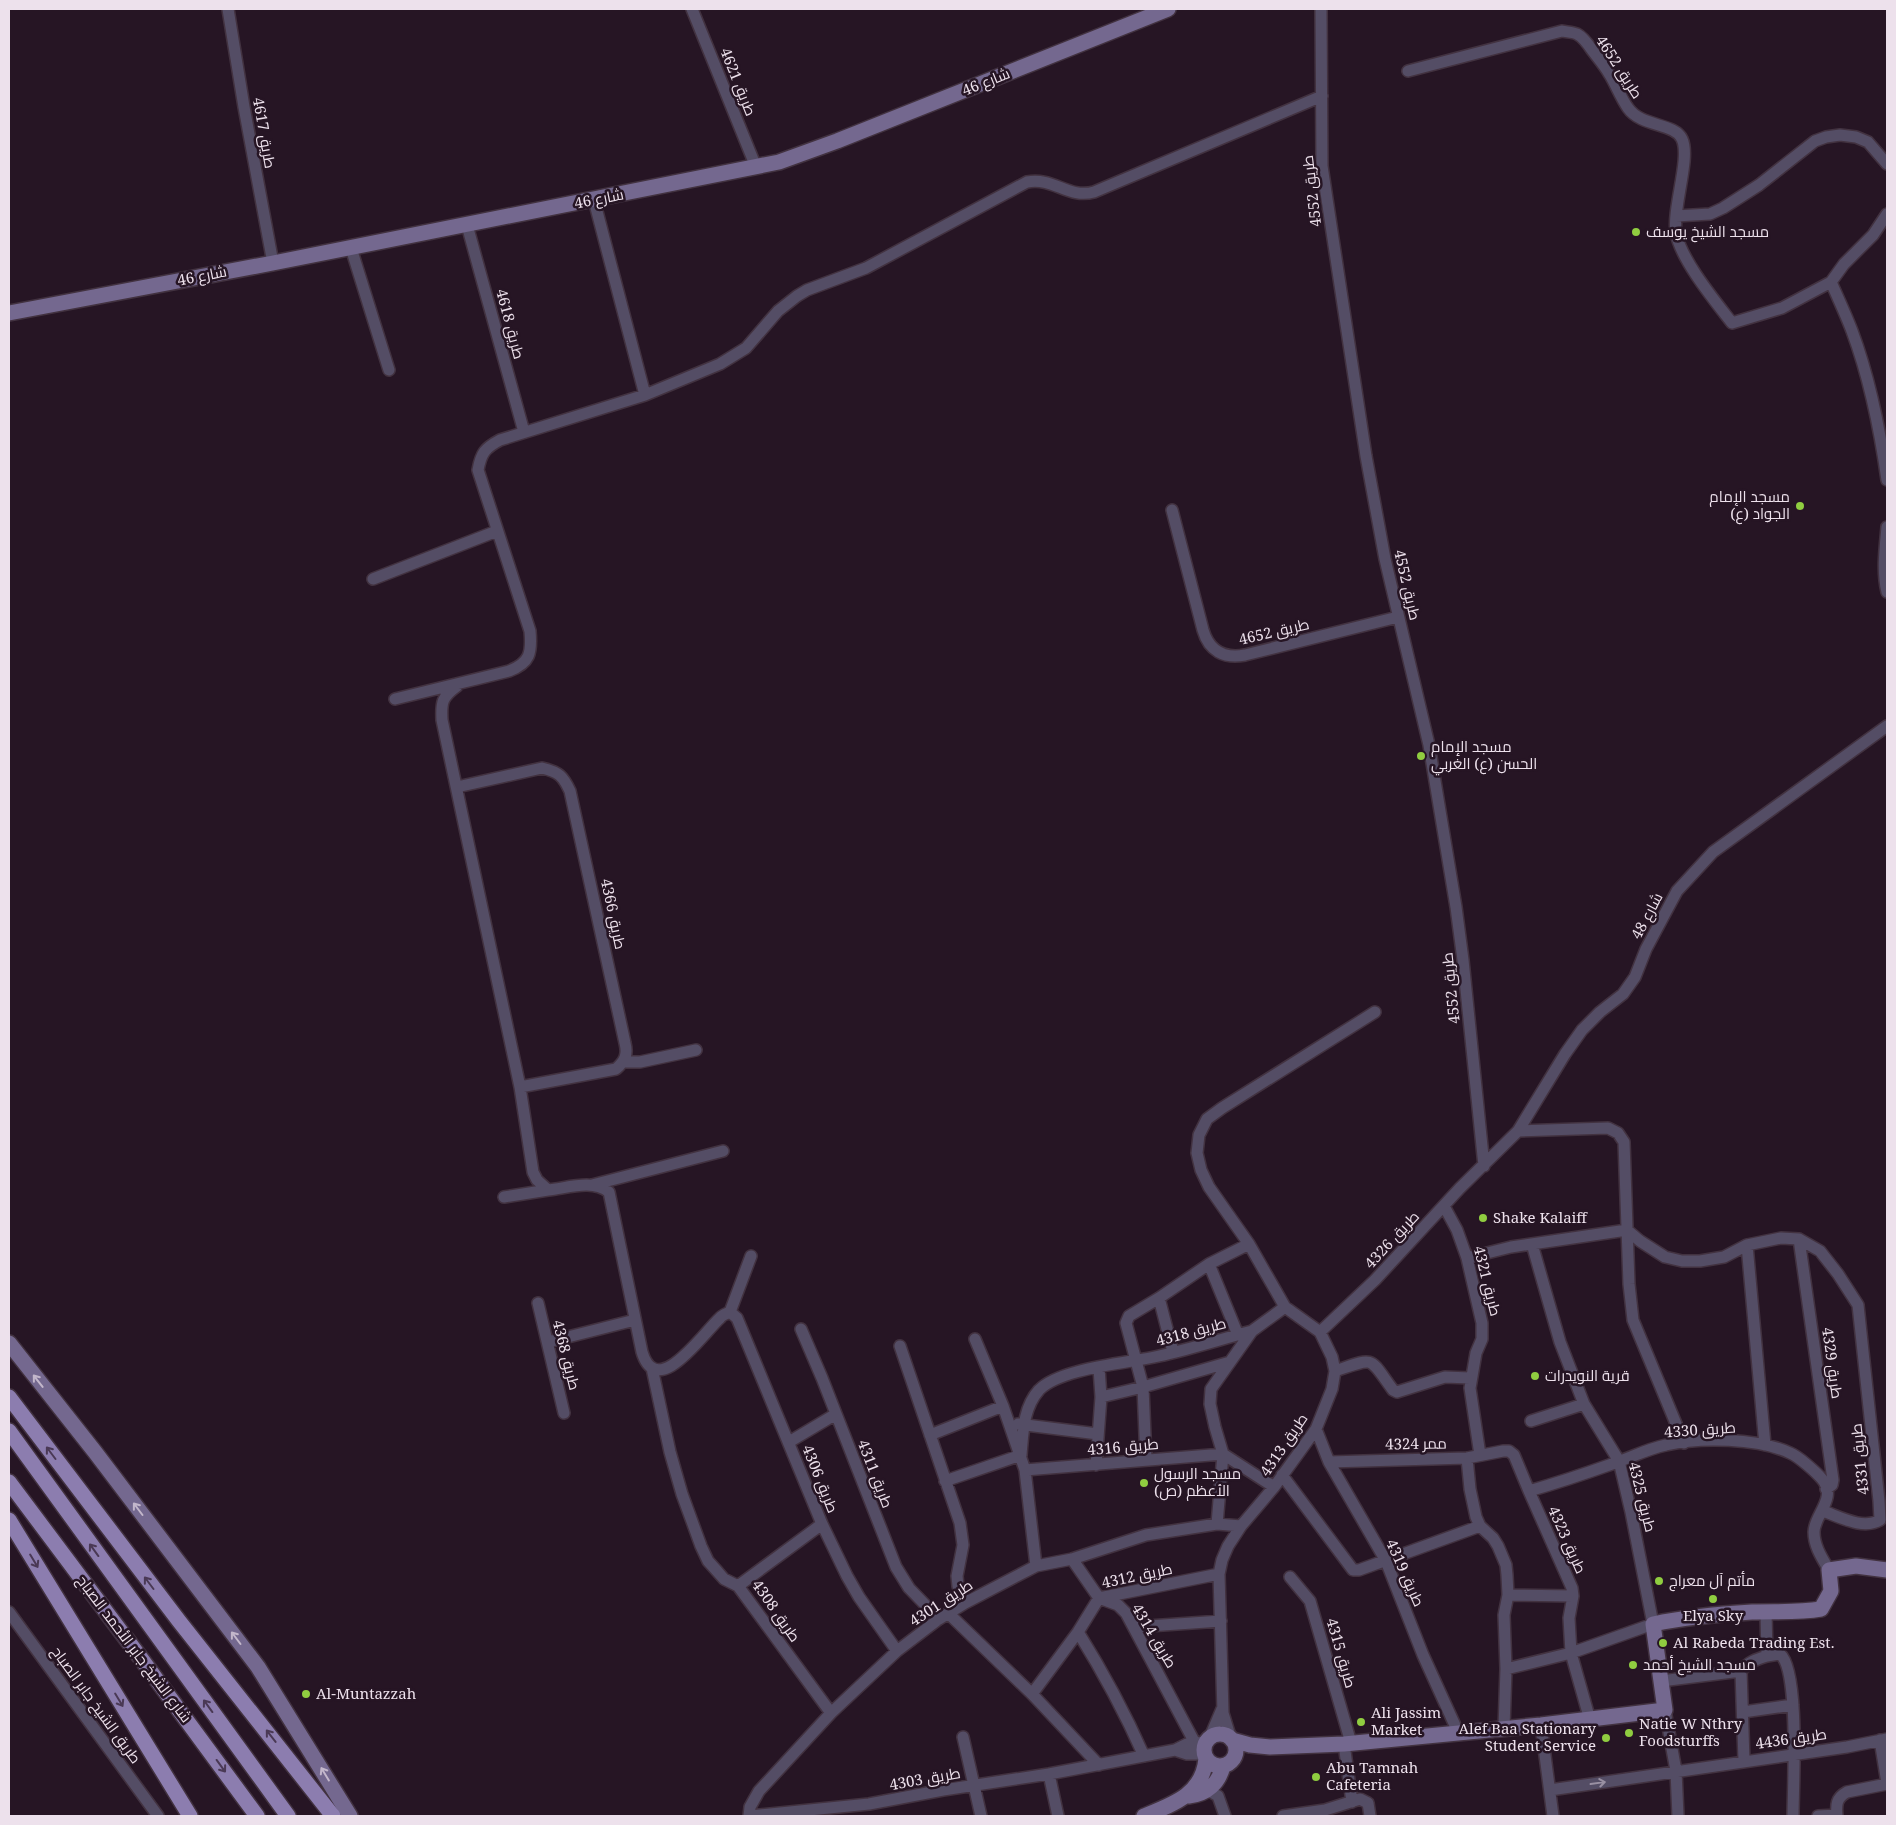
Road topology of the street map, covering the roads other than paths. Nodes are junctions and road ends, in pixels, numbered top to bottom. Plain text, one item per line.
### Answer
1 (228, 9) edge
2 (692, 9) edge
3 (1168, 9) edge
4 (1321, 9) edge
5 (1408, 71) dead end
6 (1322, 96) junction
7 (1887, 164) edge
8 (756, 167) junction
9 (594, 200) junction
10 (1887, 214) edge
11 (1676, 216) junction
12 (467, 225) junction
13 (351, 248) junction
14 (273, 263) junction
15 (1831, 282) junction
16 (9, 313) edge
17 (388, 370) dead end
18 (645, 395) junction
19 (524, 432) junction
20 (1885, 442) edge
21 (1887, 480) edge
22 (1172, 510) dead end
23 (1887, 528) edge
24 (497, 531) junction
25 (372, 579) dead end
26 (1887, 592) edge
27 (1398, 617) junction
28 (461, 684) junction
29 (395, 698) dead end
30 (1887, 726) edge
31 (457, 787) junction
32 (1375, 1012) dead end
33 (696, 1050) dead end
34 (624, 1062) junction
35 (520, 1087) junction
36 (1518, 1131) junction
37 (723, 1150) dead end
38 (1484, 1166) junction
39 (592, 1185) junction
40 (548, 1190) junction
41 (504, 1197) dead end
42 (1444, 1206) junction
43 (1627, 1230) junction
44 (1799, 1239) junction
45 (1249, 1244) junction
46 (1532, 1244) junction
47 (1747, 1244) junction
48 (750, 1256) dead end
49 (1467, 1258) junction
50 (1210, 1264) junction
51 (1159, 1298) junction
52 (538, 1303) dead end
53 (1285, 1307) junction
54 (730, 1312) junction
55 (635, 1320) junction
56 (801, 1330) dead end
57 (1252, 1331) junction
58 (1320, 1332) junction
59 (1238, 1335) junction
60 (976, 1339) dead end
61 (548, 1342) junction
62 (9, 1344) edge
63 (900, 1346) dead end
64 (1172, 1352) junction
65 (1136, 1360) junction
66 (1230, 1362) junction
67 (652, 1368) junction
68 (1099, 1368) junction
69 (1335, 1371) junction
70 (1470, 1378) junction
71 (1143, 1388) junction
72 (9, 1397) edge
73 (1101, 1398) junction
74 (1584, 1404) junction
75 (1003, 1406) junction
76 (564, 1413) dead end
77 (836, 1414) junction
78 (1531, 1421) dead end
79 (1009, 1422) junction
80 (1024, 1425) junction
81 (1316, 1429) junction
82 (9, 1431) edge
83 (1098, 1434) junction
84 (930, 1435) junction
85 (789, 1442) junction
86 (1684, 1443) junction
87 (1765, 1445) junction
88 (1503, 1451) joint
89 (1223, 1454) junction
90 (1021, 1455) junction
91 (1480, 1455) junction
92 (1467, 1458) junction
93 (1146, 1460) junction
94 (1329, 1462) junction
95 (1619, 1462) junction
96 (1096, 1465) junction
97 (1025, 1470) junction
98 (1282, 1475) junction
99 (945, 1481) junction
100 (9, 1482) edge
101 (1274, 1487) junction
102 (1529, 1491) junction
103 (1826, 1492) junction
104 (1823, 1511) junction
105 (9, 1520) edge
106 (822, 1524) junction
107 (1218, 1524) junction
108 (1241, 1526) junction
109 (1480, 1526) junction
110 (1072, 1559) junction
111 (1386, 1560) junction
112 (1036, 1566) junction
113 (1829, 1570) junction
114 (1887, 1570) edge
115 (1219, 1574) junction
116 (1290, 1577) dead end
117 (738, 1586) junction
118 (1508, 1595) junction
119 (1573, 1596) junction
120 (1099, 1598) junction
121 (965, 1603) junction
122 (9, 1612) edge
123 (1766, 1612) junction
124 (944, 1616) junction
125 (1221, 1621) junction
126 (1653, 1624) junction
127 (1134, 1627) junction
128 (1078, 1632) junction
129 (897, 1651) junction
130 (1571, 1653) junction
131 (1767, 1656) junction
132 (1506, 1669) junction
133 (1741, 1671) junction
134 (1661, 1681) junction
135 (1032, 1694) junction
136 (1223, 1705) junction
137 (1793, 1705) junction
138 (1665, 1710) junction
139 (1743, 1712) junction
140 (831, 1713) junction
141 (1590, 1720) junction
142 (1541, 1725) junction
143 (1504, 1728) junction
144 (1458, 1732) junction
145 (963, 1737) dead end
146 (1231, 1739) junction
147 (1884, 1740) edge
148 (1348, 1744) junction
149 (1204, 1747) junction
150 (1270, 1747) junction
151 (1793, 1755) junction
152 (1144, 1756) junction
153 (1744, 1761) junction
154 (1228, 1763) junction
155 (1099, 1765) junction
156 (1676, 1771) junction
157 (1049, 1774) junction
158 (1887, 1784) edge
159 (974, 1786) junction
160 (1208, 1790) junction
161 (1550, 1790) junction
162 (1185, 1797) junction
163 (1352, 1802) junction
164 (806, 1813) edge
165 (1325, 1813) edge
166 (1151, 1815) edge
167 (1837, 1815) edge
168 (158, 1816) edge
169 (190, 1816) edge
170 (257, 1816) edge
171 (288, 1816) edge
172 (333, 1816) edge
173 (350, 1816) edge
174 (750, 1816) edge
175 (980, 1816) edge
176 (1058, 1816) edge
177 (1225, 1816) edge
178 (1283, 1816) edge
179 (1370, 1816) edge
180 (1553, 1816) edge
181 (1678, 1816) edge
182 (1793, 1816) edge
183 (1818, 1816) edge

1 - 14 street, طريق 4617
2 - 8 street, طريق 4621
3 - 8 street, شارع 46
4 - 6 street, طريق 4552
5 - 11 street, طريق 4652
6 - 18 street
6 - 27 street, طريق 4552
7 - 11 street
8 - 9 street, شارع 46
9 - 12 street, شارع 46
9 - 18 street
10 - 15 street
11 - 15 street
12 - 13 street, شارع 46
12 - 19 street, طريق 4618
13 - 14 street, شارع 46
13 - 17 street
14 - 16 street, شارع 46
15 - 20 street
18 - 19 street
19 - 24 street
20 - 21 street
22 - 27 street, طريق 4652
23 - 26 street
24 - 25 street
24 - 28 street
27 - 38 street, طريق 4552
28 - 29 street
28 - 31 street
30 - 36 street, شارع 48
31 - 34 street, طريق 4366
31 - 35 street
32 - 45 street
33 - 34 street
34 - 35 street
35 - 40 street
36 - 38 street, شارع 48
36 - 43 street
37 - 39 street
38 - 42 street, طريق 4326
39 - 40 street
39 - 55 street
40 - 41 street
42 - 49 street, طريق 4321
42 - 58 street, طريق 4326
43 - 46 street
43 - 47 street
43 - 86 street
44 - 47 street
44 - 103 street, طريق 4329
44 - 104 street, طريق 4331
45 - 50 street
45 - 53 street
46 - 49 street
46 - 74 street, طريق 4325
47 - 87 street
48 - 54 street
49 - 70 street, طريق 4321
50 - 51 street
50 - 59 street
51 - 64 street
51 - 65 street
52 - 61 street, طريق 4368
53 - 57 street
53 - 58 street
54 - 67 street
54 - 85 street, طريق 4306
55 - 61 street
55 - 67 street
56 - 77 street, طريق 4311
57 - 59 street, طريق 4318
57 - 66 street
58 - 69 street
59 - 64 street, طريق 4318
60 - 75 street, طريق 4318
61 - 76 street, طريق 4368
173 -> 62 street
63 - 84 street
64 - 65 street, طريق 4318
65 - 68 street, طريق 4318
65 - 71 street
66 - 71 street
66 - 89 street
67 - 117 street
68 - 73 street
68 - 80 street, طريق 4318
69 - 70 street
69 - 81 street, طريق 4313
70 - 91 street, طريق 4321
71 - 73 street
71 - 93 street
172 -> 72 main road
73 - 83 street
74 - 78 street
74 - 95 street, طريق 4325
75 - 79 street, طريق 4318
75 - 84 street
77 - 85 street
77 - 124 street, طريق 4311
79 - 80 street
79 - 90 street, طريق 4318
80 - 83 street
80 - 90 street, طريق 4318
81 - 94 street, طريق 4319
81 - 98 street, طريق 4313
171 -> 82 main road, شارع الشيخ جابر الأحمد الصباح
83 - 96 street
84 - 99 street
85 - 106 street, طريق 4306
86 - 87 street, طريق 4330
86 - 95 street, طريق 4330
87 - 103 street, طريق 4330
88 - 91 street, ممر 4324
88 - 102 street, طريق 4323
89 - 93 street, طريق 4316
89 - 101 street
89 - 107 street
90 - 97 street, طريق 4318
90 - 99 street
91 - 92 street, ممر 4324
92 - 94 street, ممر 4324
92 - 109 street
93 - 96 street, طريق 4316
94 - 111 street, طريق 4319
95 - 102 street, طريق 4330
95 - 126 street, طريق 4325
96 - 97 street, طريق 4316
97 - 112 street, طريق 4318
98 - 101 street, طريق 4313
98 - 111 street
99 - 121 street
100 -> 170 main road, شارع الشيخ جابر الأحمد الصباح
101 - 108 street, طريق 4313
102 - 119 street, طريق 4323
103 - 104 street, طريق 4329
104 - 113 street, طريق 4329
105 -> 169 main road
106 - 117 street, طريق 4308
106 - 129 street, طريق 4306
107 - 108 street, طريق 4301
107 - 110 street, طريق 4301
108 - 115 street, طريق 4313
109 - 111 street
109 - 118 street
110 - 112 street, طريق 4301
110 - 120 street
111 - 144 street, طريق 4319
112 - 121 street, طريق 4301
113 - 114 street
113 - 123 street
115 - 120 street, طريق 4312
115 - 125 street, طريق 4313
116 - 148 street, طريق 4315
117 - 140 street, طريق 4308
118 - 119 street
118 - 132 street
119 - 130 street, طريق 4323
120 - 127 street, طريق 4314
120 - 128 street, طريق 4312
121 - 124 street, طريق 4301
122 - 168 street, طريق الشيخ جابر الصباح
123 - 126 street
123 - 131 street
124 - 129 street, طريق 4301
124 - 135 street, طريق 4311
125 - 127 street
125 - 136 street, طريق 4313
126 - 130 street
126 - 134 street
127 - 149 street, طريق 4314
128 - 135 street, طريق 4312
128 - 152 street
129 - 140 street, طريق 4301
130 - 132 street
130 - 141 street, طريق 4323
131 - 133 street
131 - 137 street
132 - 143 street
133 - 134 street
133 - 139 street
134 - 138 street
135 - 155 street, طريق 4311
136 - 146 street, طريق 4313
136 - 149 street, طريق 4313
137 - 139 street
137 - 151 street
138 - 141 street
138 - 156 street
139 - 153 street
140 - 174 street, طريق 4301
141 - 142 street
142 - 143 street
142 - 161 street
143 - 144 street
144 - 148 street
145 - 159 street
146 - 149 street
146 - 150 street
146 - 154 street
147 - 151 street, طريق 4436
147 - 158 street
148 - 150 street
148 - 163 street, طريق 4315
149 - 152 street, طريق 4303
149 - 154 street
149 - 162 street
150 - 154 street
151 - 153 street, طريق 4436
151 - 182 street
152 - 155 street, طريق 4303
153 - 156 street, طريق 4436
154 - 160 street
155 - 157 street, طريق 4303
161 -> 156 street, طريق 4436
156 - 181 street
157 - 159 street, طريق 4303
157 - 176 street
158 - 167 street
159 - 164 street, طريق 4303
159 - 175 street
160 - 162 street
160 - 177 street
161 - 180 street
162 - 166 street
163 - 165 street
163 - 179 street
164 - 174 street, طريق 4303
165 - 178 street
167 - 183 street

